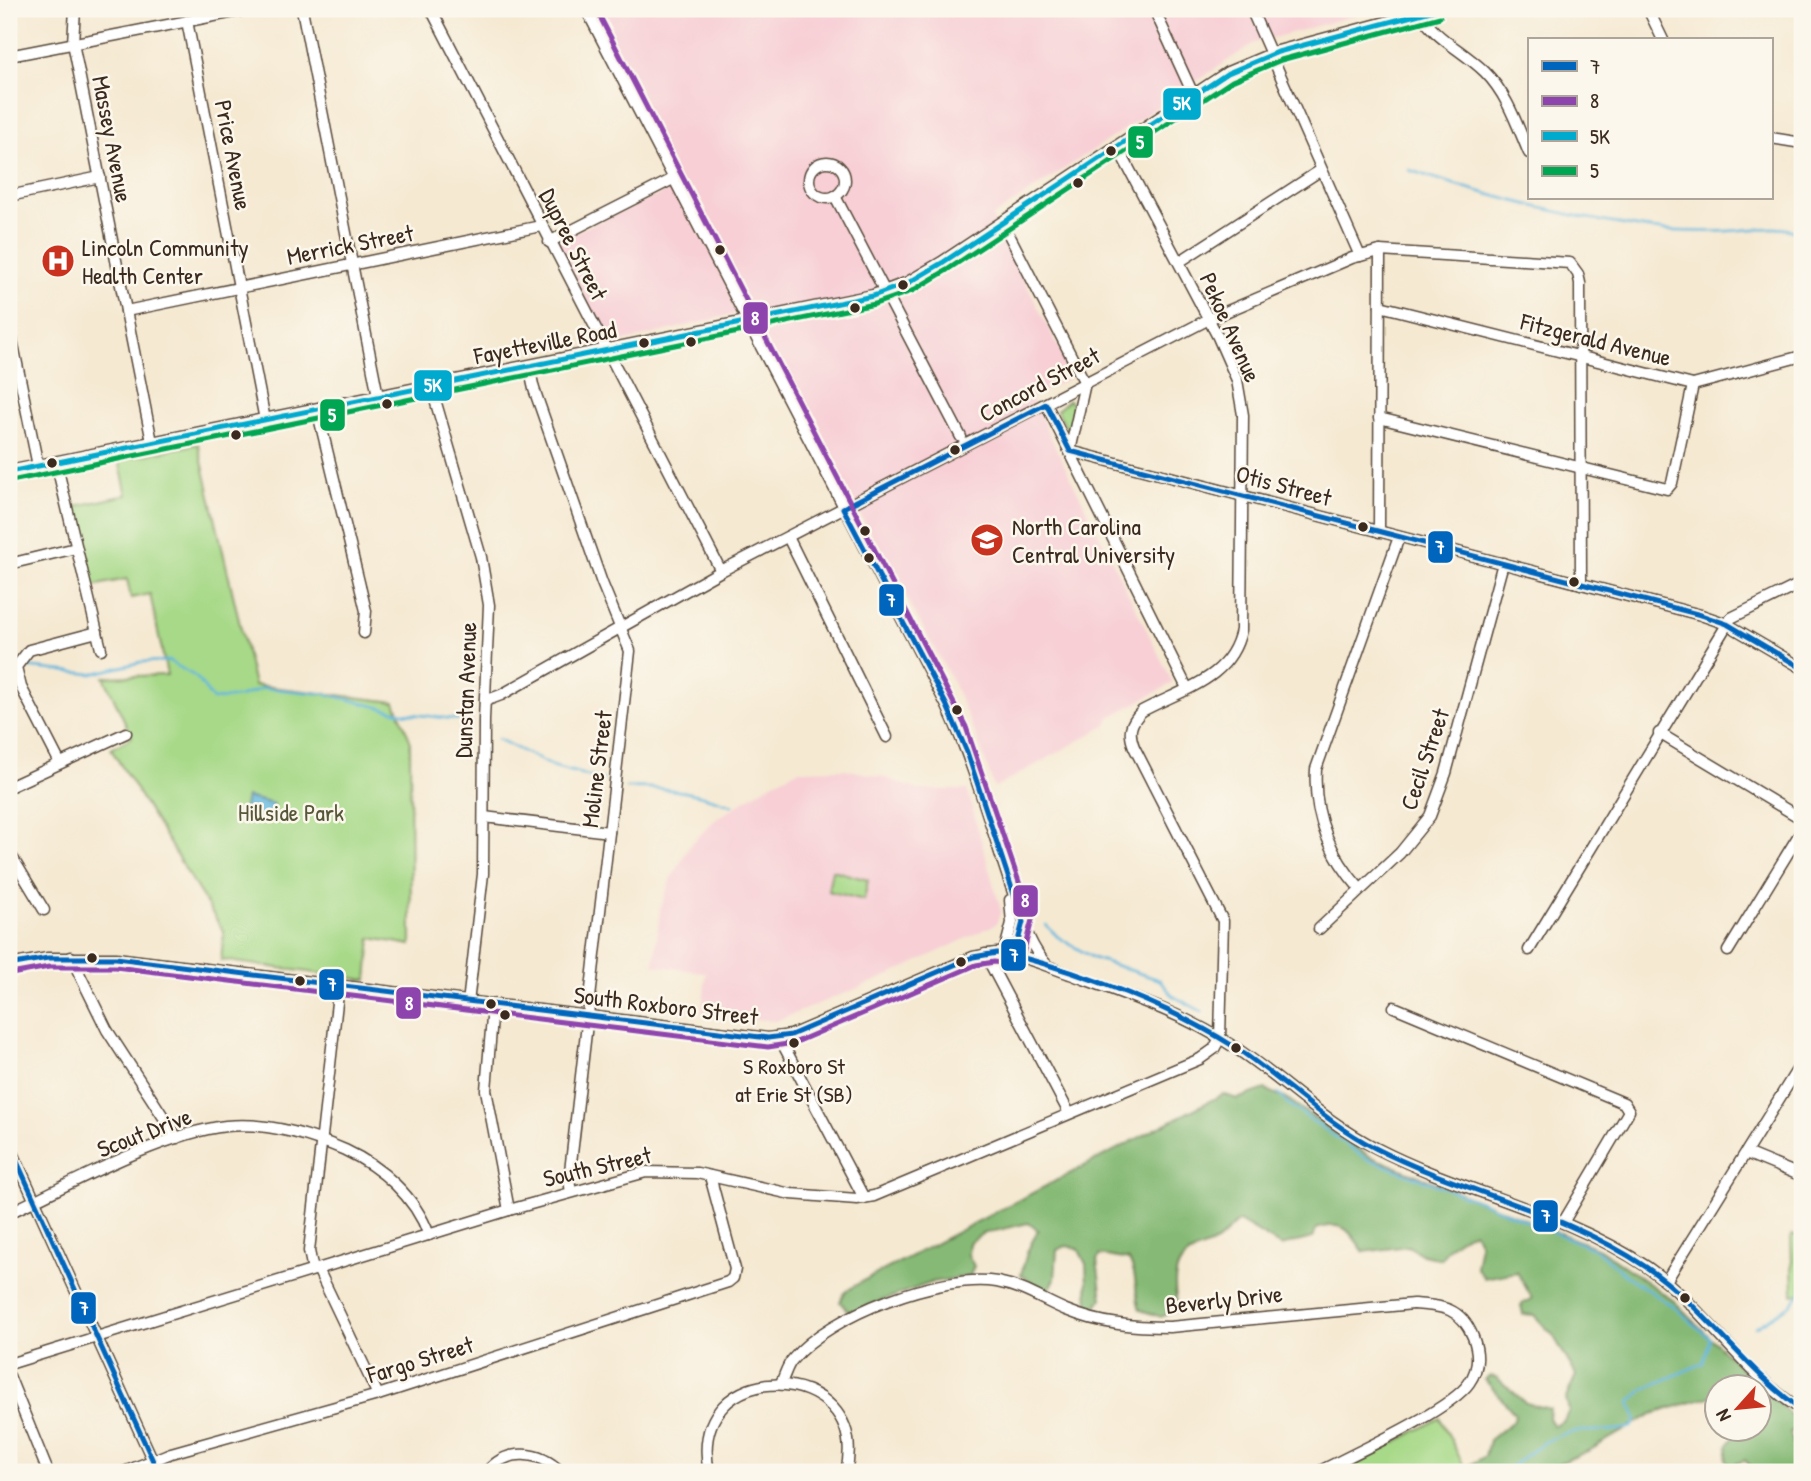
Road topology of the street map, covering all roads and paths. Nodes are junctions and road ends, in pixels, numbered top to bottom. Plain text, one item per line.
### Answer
1 (75, 9) edge
2 (250, 9) edge
3 (302, 9) edge
4 (431, 9) edge
5 (586, 9) edge
6 (1154, 9) edge
7 (1251, 9) edge
8 (1438, 9) edge
9 (1648, 9) edge
10 (1418, 11) edge
11 (187, 21) junction
12 (1662, 38) edge
13 (73, 43) junction
14 (1271, 55) junction
15 (9, 56) edge
16 (1194, 94) junction
17 (1772, 138) edge
18 (1802, 143) edge
19 (1117, 146) junction
20 (1528, 151) edge
21 (1321, 170) junction
22 (100, 177) junction
23 (673, 179) junction
24 (9, 195) edge
25 (835, 196) dead end
26 (1003, 223) junction
27 (541, 226) junction
28 (549, 242) junction
29 (1380, 251) junction
30 (1360, 256) junction
31 (1179, 262) junction
32 (352, 264) junction
33 (238, 287) junction
34 (885, 291) junction
35 (1380, 306) junction
36 (125, 311) junction
37 (1209, 319) junction
38 (747, 323) junction
39 (9, 330) edge
40 (607, 351) junction
41 (1580, 356) junction
42 (1802, 356) edge
43 (529, 367) junction
44 (1085, 383) junction
45 (1693, 385) junction
46 (431, 386) junction
47 (378, 396) junction
48 (1046, 404) junction
49 (317, 409) junction
50 (1380, 418) junction
51 (265, 420) junction
52 (961, 437) dead end
53 (152, 442) junction
54 (1070, 451) junction
55 (56, 462) junction
56 (38, 466) junction
57 (1581, 468) junction
58 (9, 472) edge
59 (1242, 495) junction
60 (843, 508) junction
61 (1379, 532) junction
62 (788, 537) junction
63 (1399, 537) junction
64 (76, 548) junction
65 (1503, 563) junction
66 (9, 564) edge
67 (720, 571) junction
68 (1802, 583) edge
69 (1581, 584) junction
70 (1727, 624) junction
71 (621, 627) junction
72 (97, 632) junction
73 (364, 633) dead end
74 (101, 649) dead end
75 (1802, 668) edge
76 (1187, 688) junction
77 (485, 701) junction
78 (126, 733) dead end
79 (1659, 733) junction
80 (887, 737) dead end
81 (60, 763) junction
82 (9, 787) edge
83 (484, 817) junction
84 (1802, 819) edge
85 (1802, 830) edge
86 (609, 832) junction
87 (9, 852) edge
88 (1006, 876) junction
89 (1360, 889) junction
90 (44, 910) dead end
91 (1023, 922) junction
92 (1319, 929) dead end
93 (1529, 950) dead end
94 (1728, 951) dead end
95 (985, 954) junction
96 (1009, 955) junction
97 (71, 957) junction
98 (9, 965) edge
99 (1048, 966) junction
100 (339, 985) junction
101 (468, 1003) junction
102 (493, 1006) junction
103 (1394, 1007) dead end
104 (587, 1017) junction
105 (779, 1037) junction
106 (1220, 1038) junction
107 (1802, 1062) edge
108 (1069, 1113) junction
109 (177, 1138) junction
110 (320, 1140) junction
111 (9, 1144) edge
112 (1746, 1153) junction
113 (709, 1175) junction
114 (1802, 1176) edge
115 (571, 1192) junction
116 (864, 1198) junction
117 (34, 1201) junction
118 (509, 1210) junction
119 (9, 1213) edge
120 (1564, 1221) junction
121 (429, 1235) junction
122 (316, 1270) junction
123 (1666, 1281) junction
124 (96, 1337) junction
125 (9, 1364) edge
126 (9, 1376) edge
127 (781, 1383) junction
128 (378, 1395) junction
129 (1802, 1410) edge
130 (153, 1460) junction
131 (47, 1472) edge
132 (124, 1472) edge
133 (159, 1472) edge
134 (487, 1472) edge
135 (561, 1472) edge
136 (709, 1472) edge
137 (846, 1472) edge
138 (1318, 1472) edge

1 - 13 street, Massey Avenue
2 - 11 street
3 - 32 street
4 - 27 street, Dupree Street
5 - 23 street
6 - 16 street
7 - 14 street
8 - 10 main road, Fayetteville Road
9 - 12 street
10 - 14 main road, Fayetteville Road
10 - 20 street
11 - 13 street
11 - 33 street, Price Avenue
13 - 15 street
13 - 22 street, Massey Avenue
14 - 16 main road, Fayetteville Road
14 - 21 street
16 - 19 main road, Fayetteville Road
17 - 18 street
19 - 26 main road, Fayetteville Road
19 - 31 street, Pekoe Avenue
21 - 30 street
21 - 31 street
22 - 24 street
22 - 36 street, Massey Avenue
23 - 28 street
23 - 38 street
25 - 34 street
26 - 34 main road, Fayetteville Road
26 - 44 street
27 - 28 street, Dupree Street
27 - 32 street, Merrick Street
28 - 40 street, Dupree Street
29 - 30 street, Concord Street
29 - 35 street
29 - 41 street, Concord Street
30 - 37 street, Concord Street
31 - 37 street, Pekoe Avenue
32 - 33 street, Merrick Street
32 - 47 street
33 - 36 street, Merrick Street
33 - 51 street, Price Avenue
34 - 38 main road, Fayetteville Road
34 - 52 street
35 - 41 street, Fitzgerald Avenue
35 - 50 street
36 - 53 street, Massey Avenue
37 - 44 street, Concord Street
37 - 59 street, Pekoe Avenue
38 - 40 main road, Fayetteville Road
38 - 60 street
39 - 56 street
40 - 43 main road, Fayetteville Road
40 - 67 street, Dupree Street
41 - 45 street, Fitzgerald Avenue
41 - 57 street
42 - 45 street, Fitzgerald Avenue
43 - 46 main road, Fayetteville Road
43 - 71 street, Moline Street
44 - 48 street, Concord Street
44 - 54 street
45 - 57 street
46 - 47 main road, Fayetteville Road
46 - 77 street, Dunstan Avenue
47 - 49 main road, Fayetteville Road
48 - 54 street
48 - 60 street, Concord Street
49 - 51 main road, Fayetteville Road
49 - 73 street
50 - 57 street
50 - 61 street
51 - 53 main road, Fayetteville Road
53 - 55 main road, Fayetteville Road
54 - 59 street, Otis Street
54 - 76 street
55 - 56 main road, Fayetteville Road
55 - 64 street
56 - 58 main road, Fayetteville Road
57 - 69 street
59 - 61 street, Otis Street
59 - 76 street, Pekoe Avenue
60 - 62 street, Concord Street
60 - 88 street
61 - 63 street, Otis Street
62 - 67 street, Concord Street
62 - 80 street
63 - 65 street, Otis Street
63 - 89 street
64 - 66 street
64 - 72 street
65 - 69 street, Otis Street
65 - 89 street, Cecil Street
67 - 71 street, Concord Street
68 - 70 street
69 - 70 street, Otis Street
70 - 75 street, Otis Street
70 - 79 street
71 - 77 street, Concord Street
71 - 86 street, Moline Street
72 - 74 street
72 - 81 street
76 - 106 street, Pekoe Avenue
77 - 83 street, Dunstan Avenue
78 - 81 street
79 - 84 street
79 - 93 street
81 - 82 street
83 - 86 street
83 - 101 street, Dunstan Avenue
85 - 94 street
86 - 104 street, Moline Street
87 - 90 street
88 - 91 street
88 - 96 street
89 - 92 street, Cecil Street
91 - 96 street
91 - 99 street
95 - 96 street, South Roxboro Street
95 - 105 street, South Roxboro Street
95 - 108 street
96 - 99 street, South Roxboro Street
97 - 98 street, South Roxboro Street
97 - 100 street, South Roxboro Street
97 - 109 street
99 - 106 street, South Roxboro Street
100 - 101 street, South Roxboro Street
100 - 110 street
101 - 102 street, South Roxboro Street
102 - 104 street, South Roxboro Street
102 - 118 street
103 - 120 street
104 - 105 street, South Roxboro Street
104 - 115 street, Moline Street
105 - 116 street
106 - 108 street, South Street
106 - 120 street, South Roxboro Street
107 - 112 street
108 - 116 street, South Street
109 - 110 street, Scout Drive
109 - 117 street, Scout Drive
110 - 121 street, Scout Drive
110 - 122 street
111 - 117 street
112 - 114 street
112 - 123 street
113 - 115 street, South Street
113 - 116 street, South Street
113 - 128 street, Fargo Street
115 - 118 street, South Street
117 - 119 street, Scout Drive
117 - 124 street
118 - 121 street, South Street
120 - 123 street, South Roxboro Street
121 - 122 street, South Street
122 - 124 street, South Street
122 - 128 street
123 - 129 street, South Roxboro Street
124 - 125 street, South Street
124 - 130 street
126 - 131 street
127 - 136 street
127 - 137 street
127 - 138 street, Beverly Drive
128 - 130 street, Fargo Street
130 - 132 street, Fargo Street
130 - 133 street
134 - 135 street

